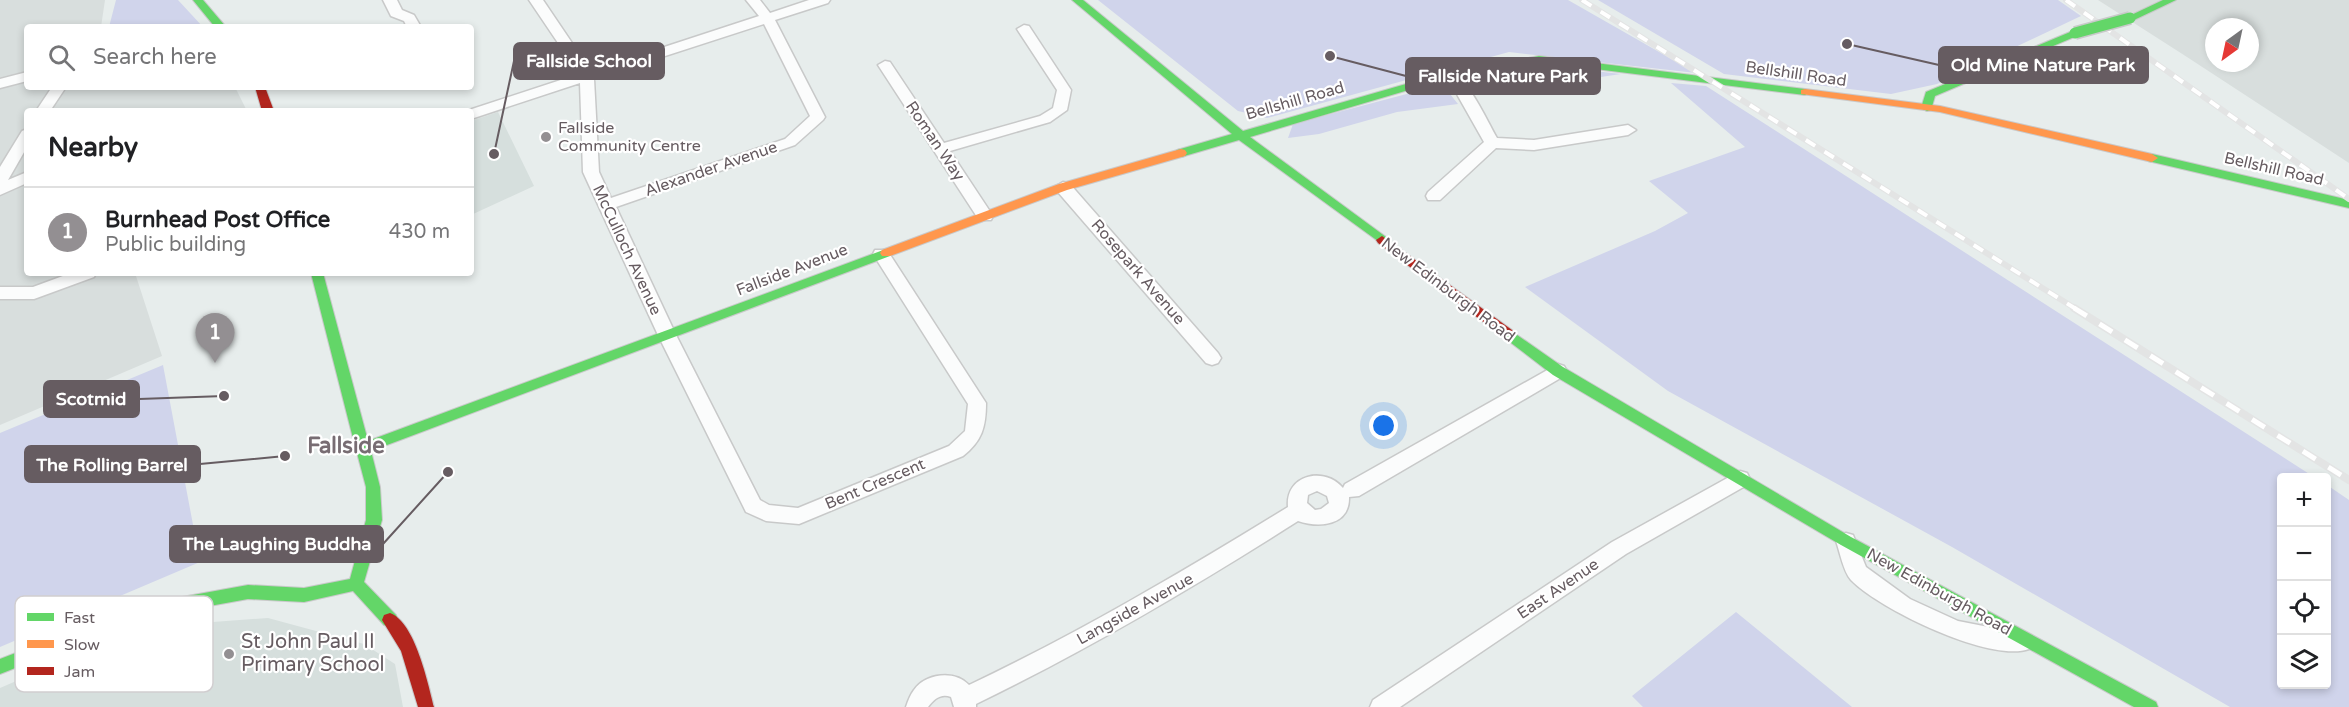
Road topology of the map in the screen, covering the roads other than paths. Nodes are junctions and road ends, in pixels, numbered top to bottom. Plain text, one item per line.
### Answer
1 (198, 0) edge
2 (390, 0) edge
3 (536, 0) edge
4 (753, 0) edge
5 (823, 0) edge
6 (1077, 0) edge
7 (2171, 0) edge
8 (768, 19) junction
9 (218, 24) edge
10 (412, 24) edge
11 (1024, 29) dead end
12 (885, 66) dead end
13 (1448, 75) junction
14 (587, 76) junction
15 (24, 77) edge
16 (0, 84) edge
17 (57, 90) edge
18 (261, 90) edge
19 (45, 108) edge
20 (267, 108) edge
21 (1926, 108) junction
22 (474, 113) edge
23 (1628, 130) dead end
24 (1239, 134) junction
25 (24, 139) edge
26 (1492, 143) junction
27 (941, 149) junction
28 (24, 178) edge
29 (0, 180) edge
30 (1063, 187) junction
31 (0, 189) edge
32 (1434, 196) dead end
33 (2349, 204) edge
34 (606, 205) junction
35 (985, 216) junction
36 (881, 254) junction
37 (80, 276) edge
38 (318, 276) edge
39 (0, 294) edge
40 (667, 335) junction
41 (1212, 358) dead end
42 (1558, 371) junction
43 (361, 449) junction
44 (1740, 479) junction
45 (1352, 490) dead end
46 (1299, 510) dead end
47 (1846, 541) junction
48 (356, 584) junction
49 (213, 598) edge
50 (2032, 643) junction
51 (15, 661) edge
52 (0, 667) edge
53 (965, 703) edge
54 (426, 707) edge
55 (917, 707) edge
56 (1381, 707) edge
57 (2150, 707) edge

1 - 9 main road
2 - 10 street
3 - 14 street
4 - 8 street, Alexander Avenue
5 - 8 street
6 - 24 main road, New Edinburgh Road
7 - 21 main road, bridge
8 - 14 street
8 - 34 street, Alexander Avenue
11 - 27 street
12 - 27 street, Roman Way
13 - 21 main road, Bellshill Road
13 - 24 main road, Bellshill Road
13 - 26 street
14 - 22 street
14 - 34 street, McCulloch Avenue
15 - 16 street
17 - 19 street
18 - 20 main road
21 - 33 main road, Bellshill Road
23 - 26 street
24 - 30 main road, Fallside Avenue
24 - 42 main road, New Edinburgh Road
25 - 29 street
26 - 32 street
27 - 35 street, Roman Way
28 - 31 street
30 - 35 main road, Fallside Avenue
30 - 41 street, Rosepark Avenue
34 - 40 street, McCulloch Avenue
35 - 36 main road, Fallside Avenue
36 - 40 main road, Fallside Avenue
36 - 40 street, Bent Crescent
37 - 39 street
38 - 43 main road
40 - 43 main road, Fallside Avenue
42 - 44 main road, New Edinburgh Road
42 - 45 street
43 - 48 main road
44 - 47 main road, New Edinburgh Road
44 - 56 street, East Avenue
46 - 53 street, Langside Avenue
47 - 50 main road, New Edinburgh Road
47 - 50 street, New Edinburgh Road
48 - 49 main road
48 - 54 main road
50 - 57 main road, New Edinburgh Road
51 - 52 main road
53 - 55 street

